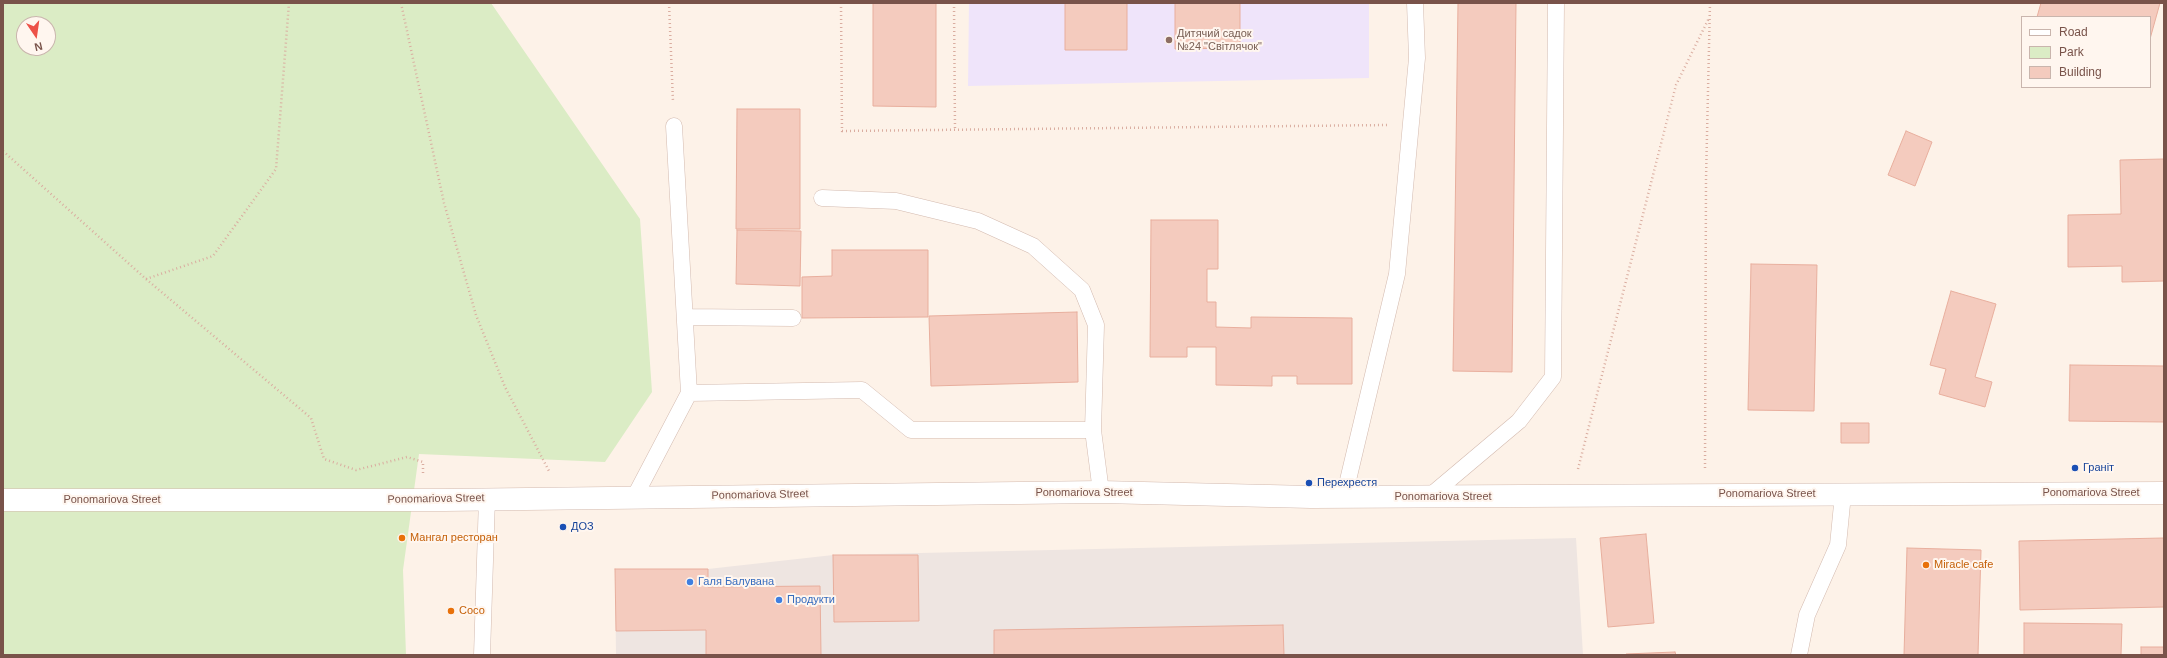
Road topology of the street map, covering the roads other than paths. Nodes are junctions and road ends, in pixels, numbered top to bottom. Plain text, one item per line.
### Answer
1 (1415, 3) edge
2 (1556, 3) edge
3 (674, 126) dead end
4 (822, 198) dead end
5 (684, 317) junction
6 (793, 318) dead end
7 (689, 393) junction
8 (1093, 430) junction
9 (1101, 492) junction
10 (2164, 493) edge
11 (1843, 494) junction
12 (635, 496) junction
13 (1430, 496) junction
14 (1344, 497) junction
15 (487, 498) junction
16 (3, 500) edge
17 (482, 655) edge
18 (1799, 655) edge

1 - 14 lane
2 - 13 lane
3 - 5 lane
4 - 8 lane
5 - 6 lane
5 - 7 lane
7 - 8 lane
7 - 12 lane
8 - 9 lane
9 - 12 street, Ponomariova Street
9 - 14 street, Ponomariova Street
10 - 11 street, Ponomariova Street
11 - 13 street, Ponomariova Street
11 - 18 lane
12 - 15 street, Ponomariova Street
13 - 14 street, Ponomariova Street
15 - 16 street, Ponomariova Street
15 - 17 lane

